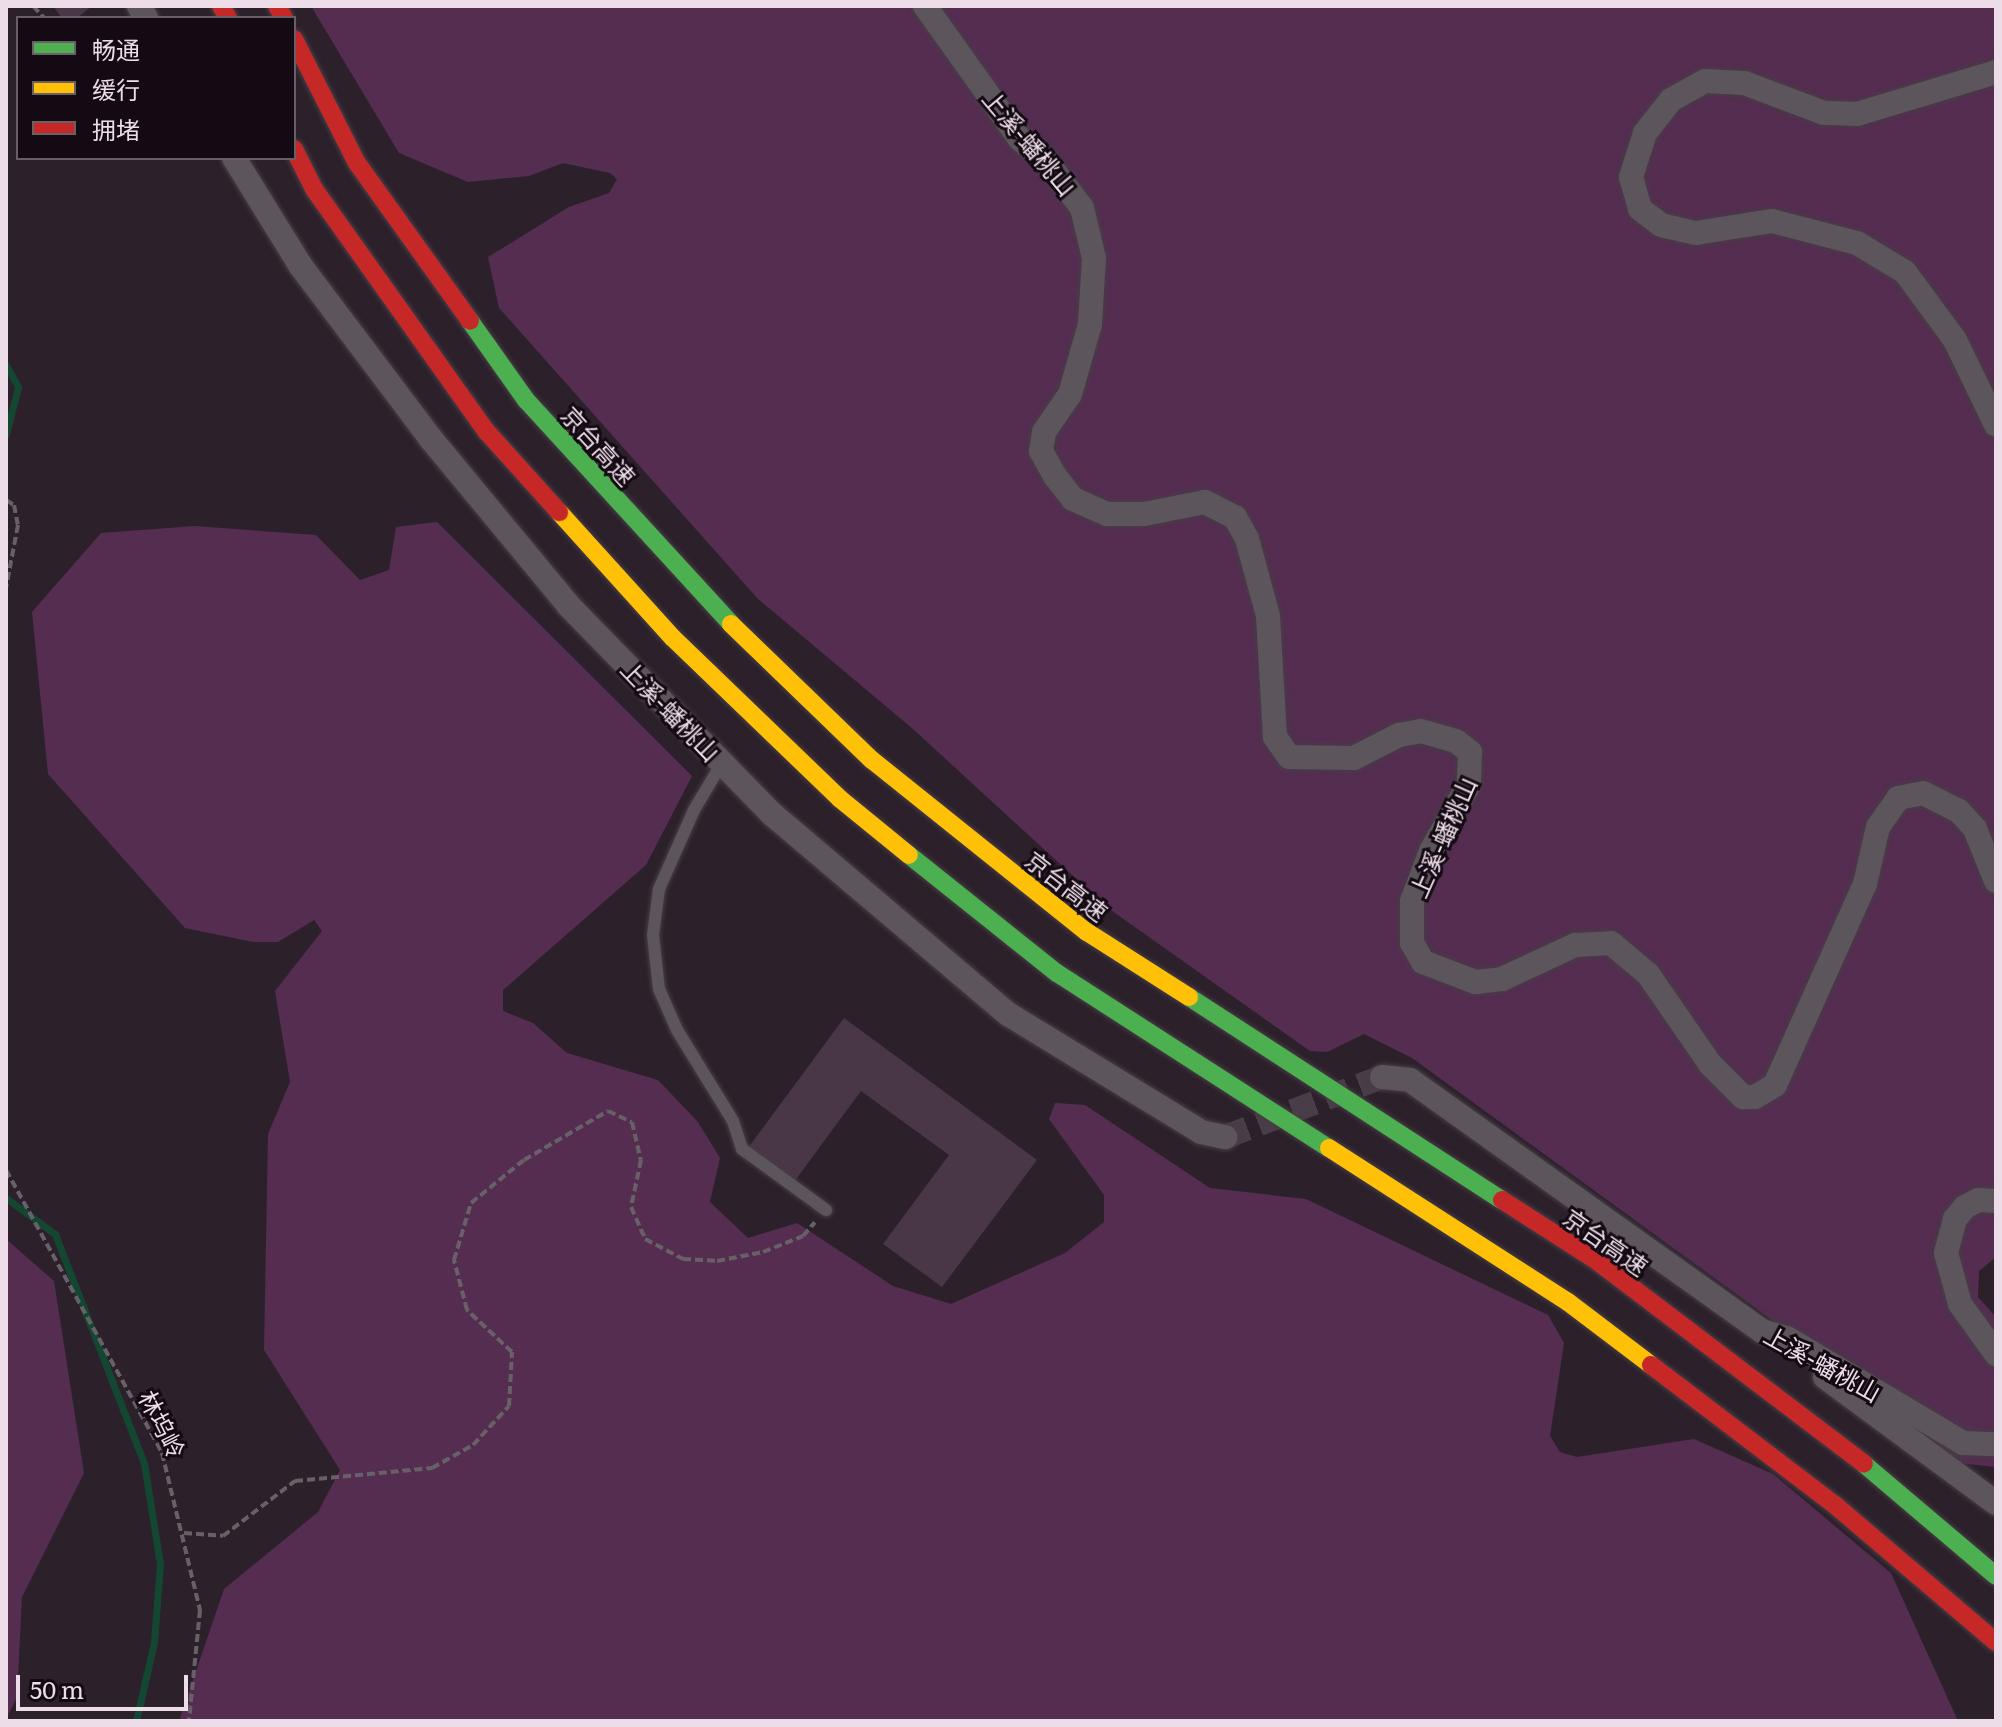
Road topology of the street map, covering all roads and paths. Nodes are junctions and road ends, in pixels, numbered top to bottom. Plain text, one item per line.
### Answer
1 (925, 6) edge
2 (296, 43) edge
3 (1996, 72) edge
4 (296, 153) edge
5 (235, 160) edge
6 (1996, 425) edge
7 (6, 500) edge
8 (6, 588) edge
9 (722, 763) junction
10 (1996, 881) edge
11 (1382, 1077) tunnel mouth
12 (1225, 1137) tunnel mouth
13 (6, 1170) edge
14 (1996, 1201) edge
15 (826, 1210) joint
16 (1762, 1331) junction
17 (1996, 1354) edge
18 (1963, 1443) junction
19 (1996, 1444) edge
20 (1996, 1456) edge
21 (1996, 1503) edge
22 (184, 1533) junction
23 (1996, 1576) edge
24 (1996, 1642) edge
25 (189, 1721) edge

1 - 10 street, 上溪-蟠桃山
2 - 23 highway, 京台高速
3 - 6 street
4 - 24 highway
5 - 9 street, 上溪-蟠桃山
7 - 8 path
9 - 12 street, 上溪-蟠桃山
9 - 15 lane
11 - 16 street, 上溪-蟠桃山
13 - 22 path, 林坞岭
14 - 17 street
15 - 22 path
16 - 18 street, 上溪-蟠桃山
16 - 21 street
18 - 19 street, 上溪-蟠桃山
18 - 20 lane
22 - 25 path, 林坞岭

